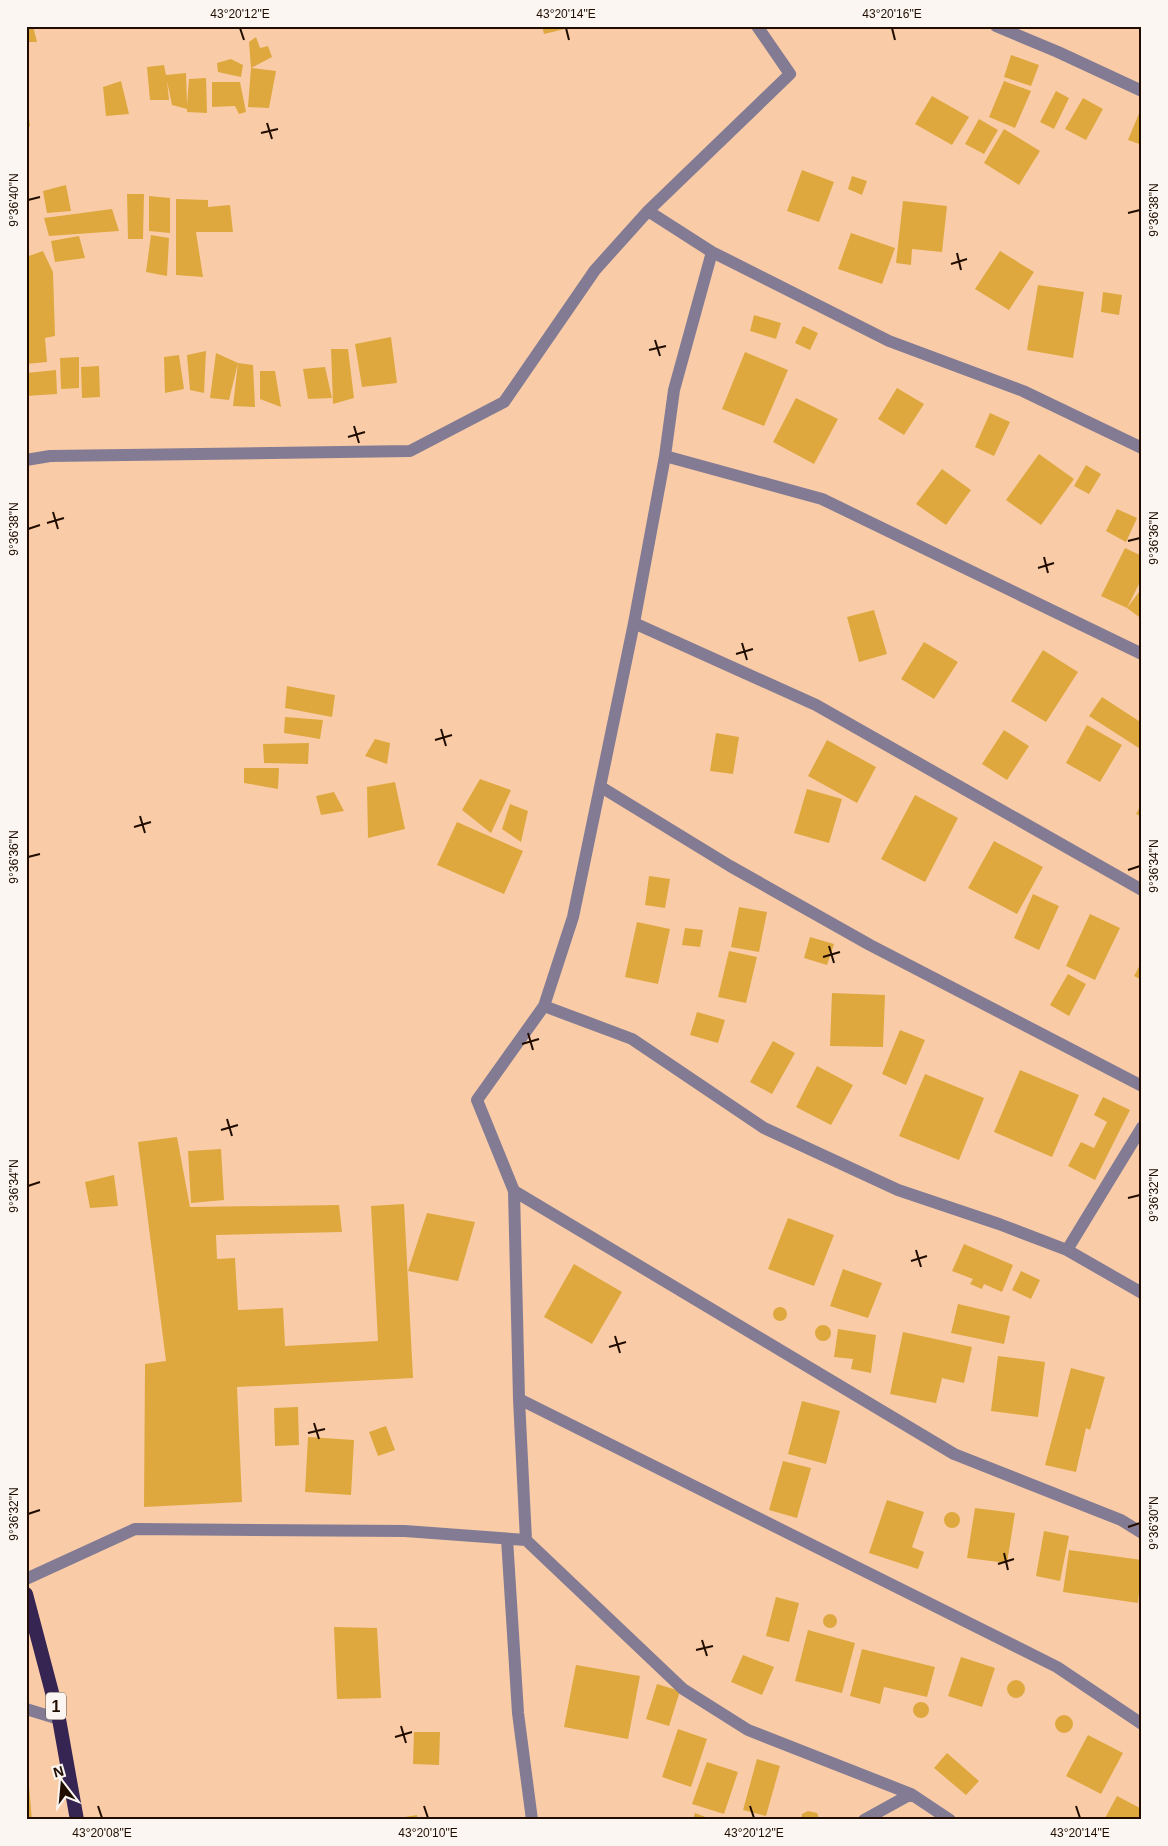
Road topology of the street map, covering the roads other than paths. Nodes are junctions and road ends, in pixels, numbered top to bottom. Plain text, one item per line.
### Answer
1 (757, 26) edge
2 (996, 26) edge
3 (1142, 91) edge
4 (648, 211) junction
5 (712, 252) junction
6 (1142, 448) edge
7 (665, 456) junction
8 (26, 460) edge
9 (634, 623) junction
10 (1142, 654) edge
11 (601, 787) junction
12 (1142, 890) edge
13 (544, 1006) junction
14 (1142, 1086) edge
15 (1142, 1127) edge
16 (514, 1190) junction
17 (1067, 1250) junction
18 (1142, 1293) edge
19 (519, 1399) junction
20 (1142, 1533) edge
21 (507, 1539) junction
22 (526, 1540) junction
23 (26, 1579) edge
24 (26, 1594) edge
25 (26, 1709) edge
26 (59, 1719) junction
27 (1142, 1724) edge
28 (911, 1794) junction
29 (77, 1820) edge
30 (532, 1820) edge
31 (864, 1820) edge
32 (950, 1820) edge

1 - 4 street
2 - 3 street
4 - 5 street
4 - 8 street
5 - 6 street
5 - 7 street
7 - 9 street
7 - 10 street
9 - 11 street
9 - 12 street
11 - 13 street
11 - 14 street
13 - 16 street
13 - 17 street
15 - 17 street
16 - 19 street
16 - 20 street
17 - 18 street
19 - 22 street
19 - 27 street
21 - 22 street
21 - 23 street
21 - 30 street
22 - 28 street
24 - 26 highway, 1
25 - 26 street
26 - 29 highway, 1
28 - 31 street
28 - 32 street

